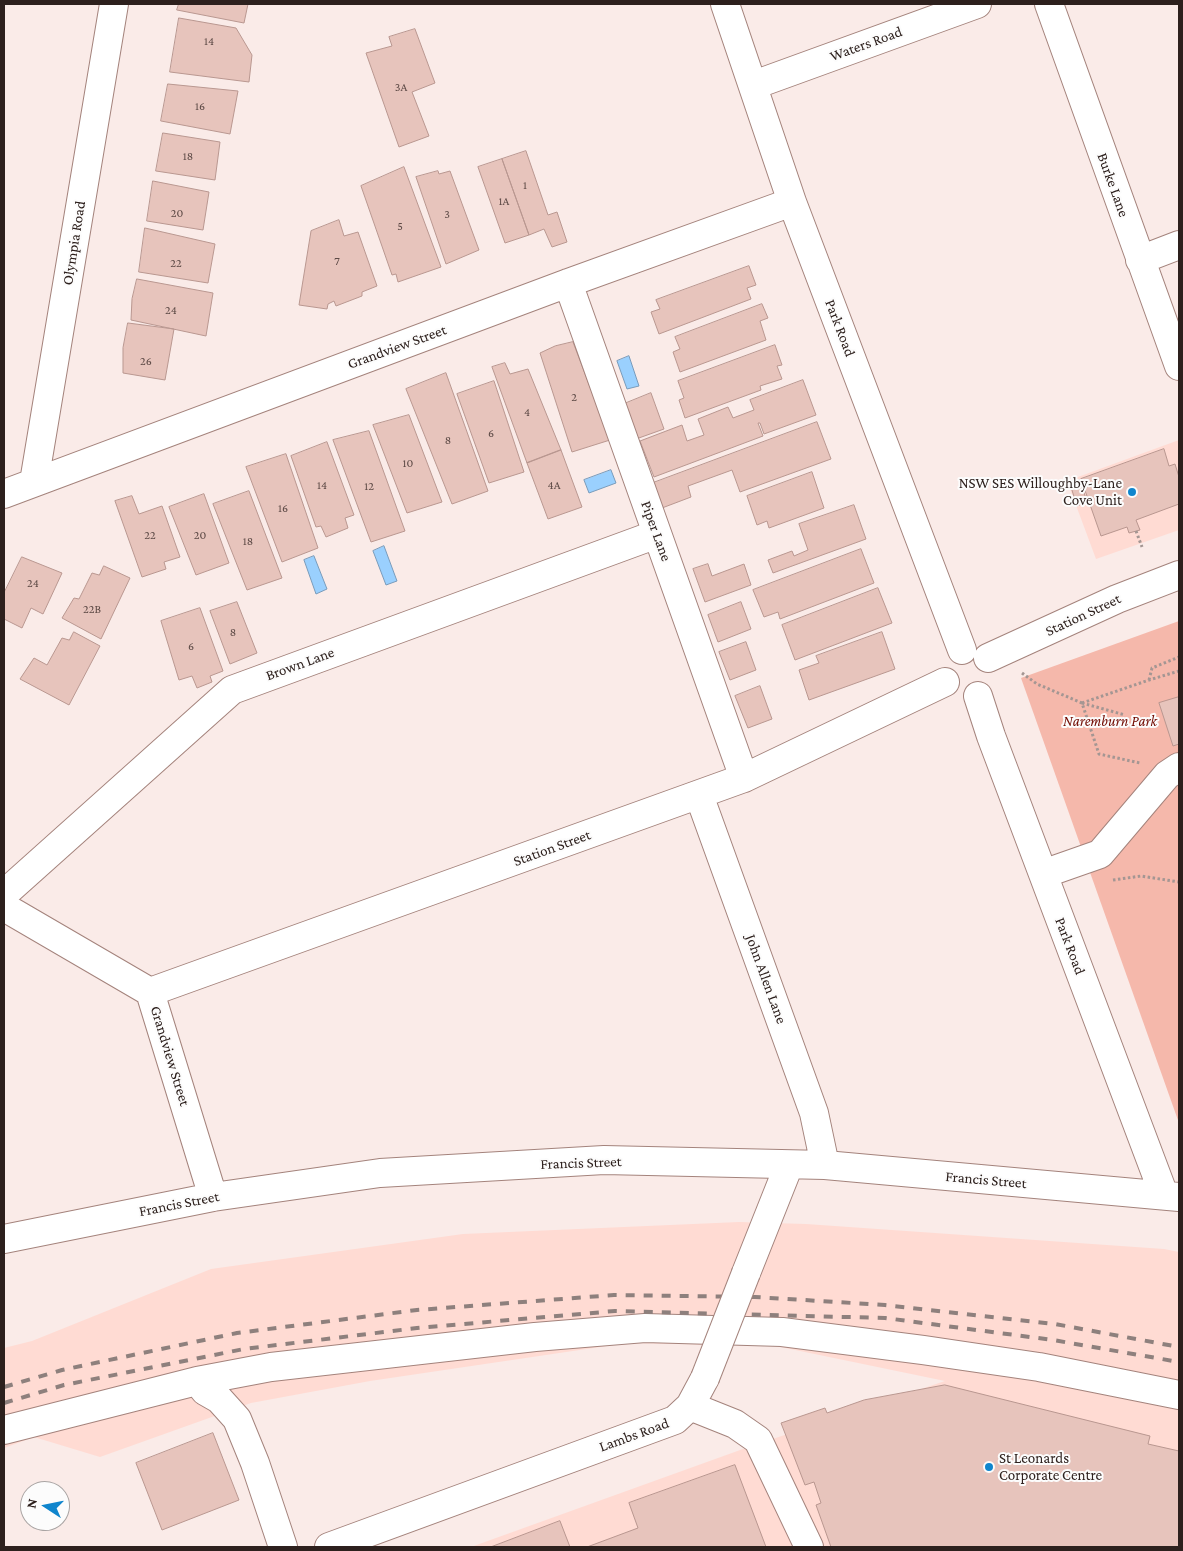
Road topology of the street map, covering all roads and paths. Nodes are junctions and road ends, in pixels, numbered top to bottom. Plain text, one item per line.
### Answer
1 (114, 4) edge
2 (725, 4) edge
3 (977, 4) edge
4 (1049, 4) edge
5 (754, 85) junction
6 (792, 202) junction
7 (1179, 245) edge
8 (1140, 260) junction
9 (568, 283) junction
10 (1179, 366) edge
11 (34, 482) junction
12 (4, 494) edge
13 (1136, 531) dead end
14 (657, 534) junction
15 (1142, 547) dead end
16 (1179, 575) edge
17 (962, 650) junction
18 (996, 655) junction
19 (1179, 657) edge
20 (1179, 671) edge
21 (1148, 680) junction
22 (945, 682) junction
23 (978, 696) junction
24 (1082, 703) junction
25 (1125, 715) dead end
26 (1173, 771) edge
27 (744, 778) junction
28 (699, 795) junction
29 (1043, 874) junction
30 (1104, 881) dead end
31 (1179, 882) edge
32 (4, 894) edge
33 (4, 907) edge
34 (150, 992) junction
35 (789, 1165) junction
36 (825, 1165) junction
37 (1172, 1196) edge
38 (213, 1197) junction
39 (4, 1239) edge
40 (197, 1381) junction
41 (1179, 1395) edge
42 (690, 1406) junction
43 (4, 1430) edge
44 (283, 1547) edge
45 (329, 1547) edge
46 (810, 1547) edge

1 - 11 street, Olympia Road
2 - 5 street, Park Road
3 - 5 street, Waters Road
4 - 8 street, Burke Lane
5 - 6 street, Park Road
6 - 9 street, Grandview Street
6 - 17 street, Park Road
7 - 8 street
8 - 10 street, Burke Lane
9 - 11 street, Grandview Street
9 - 14 street, Piper Lane
11 - 12 street, Grandview Street
13 - 15 path
14 - 27 street, Piper Lane
14 - 32 street, Brown Lane
16 - 18 street, Station Street
17 - 18 street
17 - 22 street
18 - 23 street
18 - 24 path
19 - 21 path
20 - 21 path
21 - 24 path
22 - 23 street
22 - 27 street, Station Street
23 - 29 street, Park Road
24 - 25 path
24 - 26 path
26 - 29 street
27 - 28 street, Station Street
28 - 34 street, Station Street
28 - 36 street, John Allen Lane
29 - 37 street, Park Road
30 - 31 path
33 - 34 street, Grandview Street
34 - 38 street, Grandview Street
35 - 36 street, Francis Street
35 - 38 street, Francis Street
35 - 42 street, Lambs Road, bridge
36 - 37 street, Francis Street
38 - 39 street, Francis Street
40 - 41 street
40 - 43 street
40 - 44 street
42 - 45 street, Lambs Road
42 - 46 street

